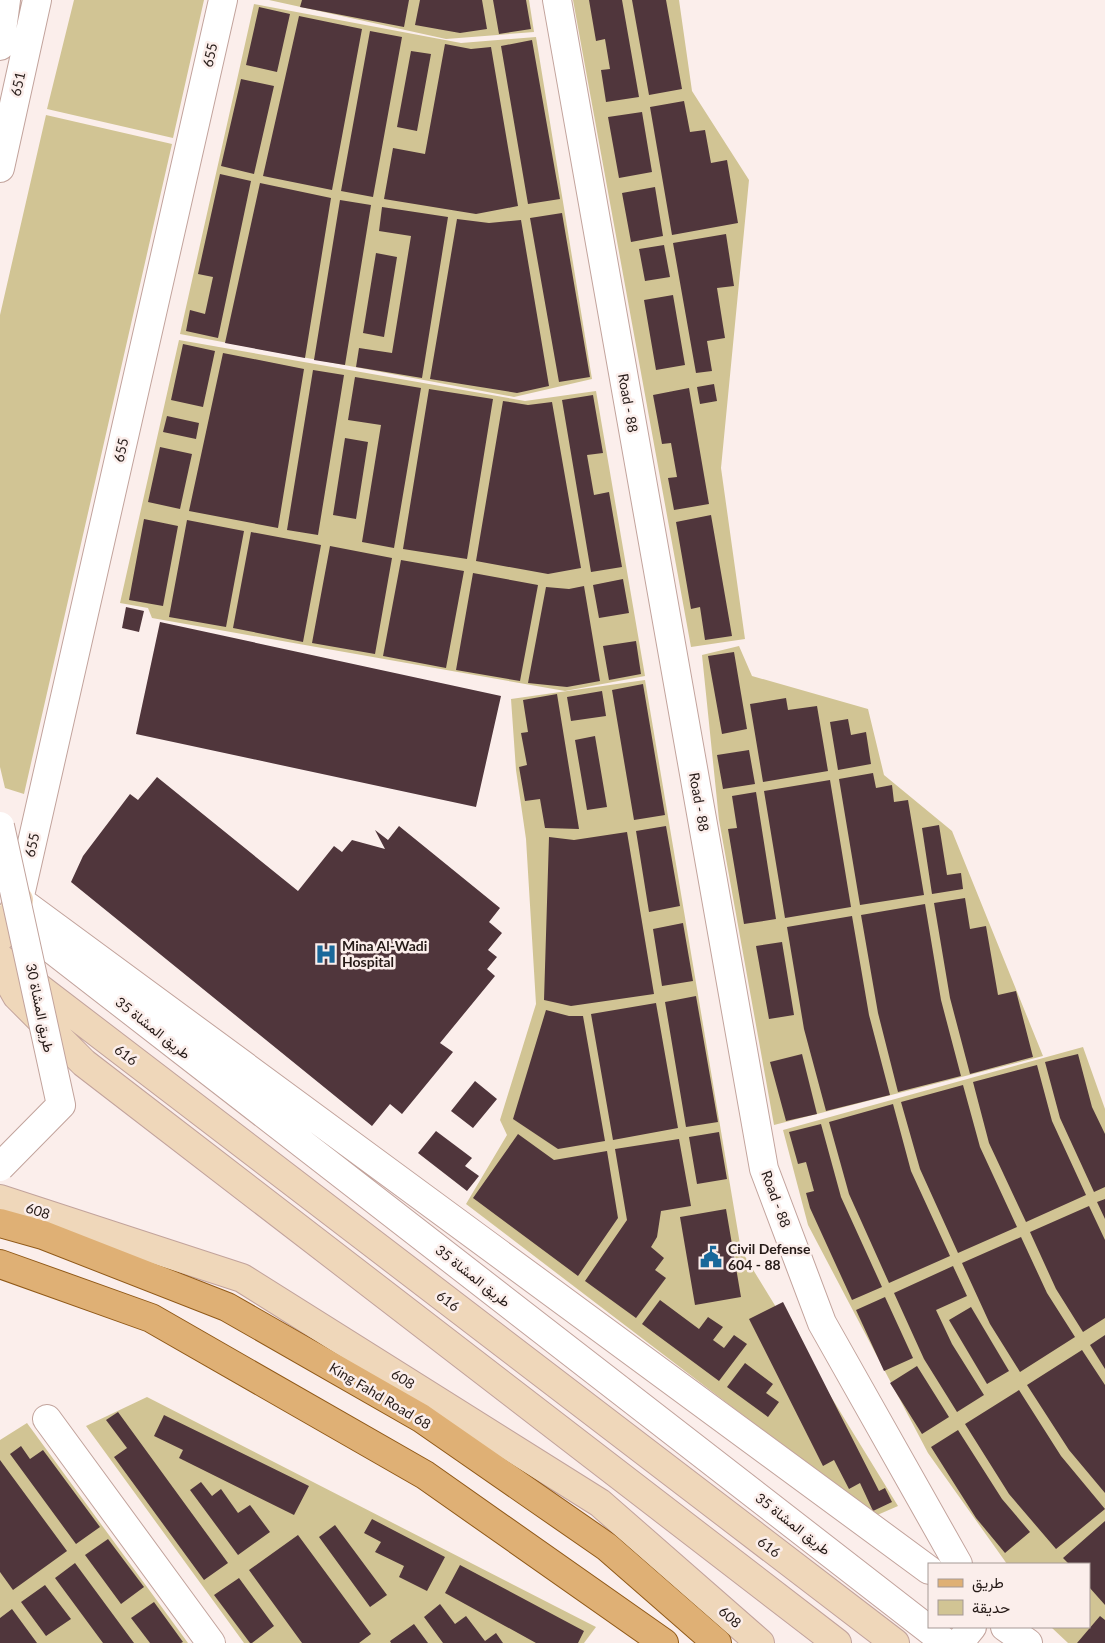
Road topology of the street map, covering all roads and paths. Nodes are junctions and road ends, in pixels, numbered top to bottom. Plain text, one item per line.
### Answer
1 (6, 0) edge
2 (37, 0) edge
3 (223, 0) edge
4 (557, 0) edge
5 (0, 46) edge
6 (0, 168) edge
7 (0, 826) edge
8 (7, 916) edge
9 (0, 958) edge
10 (0, 966) edge
11 (0, 1167) edge
12 (0, 1199) edge
13 (0, 1223) edge
14 (0, 1264) edge
15 (47, 1419) dead end
16 (957, 1563) edge
17 (928, 1569) edge
18 (971, 1628) edge
19 (1006, 1628) edge
20 (211, 1643) edge
21 (664, 1643) edge
22 (717, 1643) edge
23 (760, 1643) edge
24 (837, 1643) edge
25 (895, 1643) edge
26 (946, 1643) edge
27 (959, 1643) edge
28 (1028, 1643) edge

1 - 5 street
2 - 6 street, 651
3 - 8 street, 655
4 - 16 street, Road - 88
7 - 11 street, طريق المشاة 30, bridge
8 - 17 street
8 - 26 street, طريق المشاة 35
9 - 25 main road, 616
10 - 24 main road
12 - 23 main road, 608
13 - 22 main road, King Fahd Road 68
14 - 21 main road
15 - 20 street
18 - 27 street
19 - 28 street

